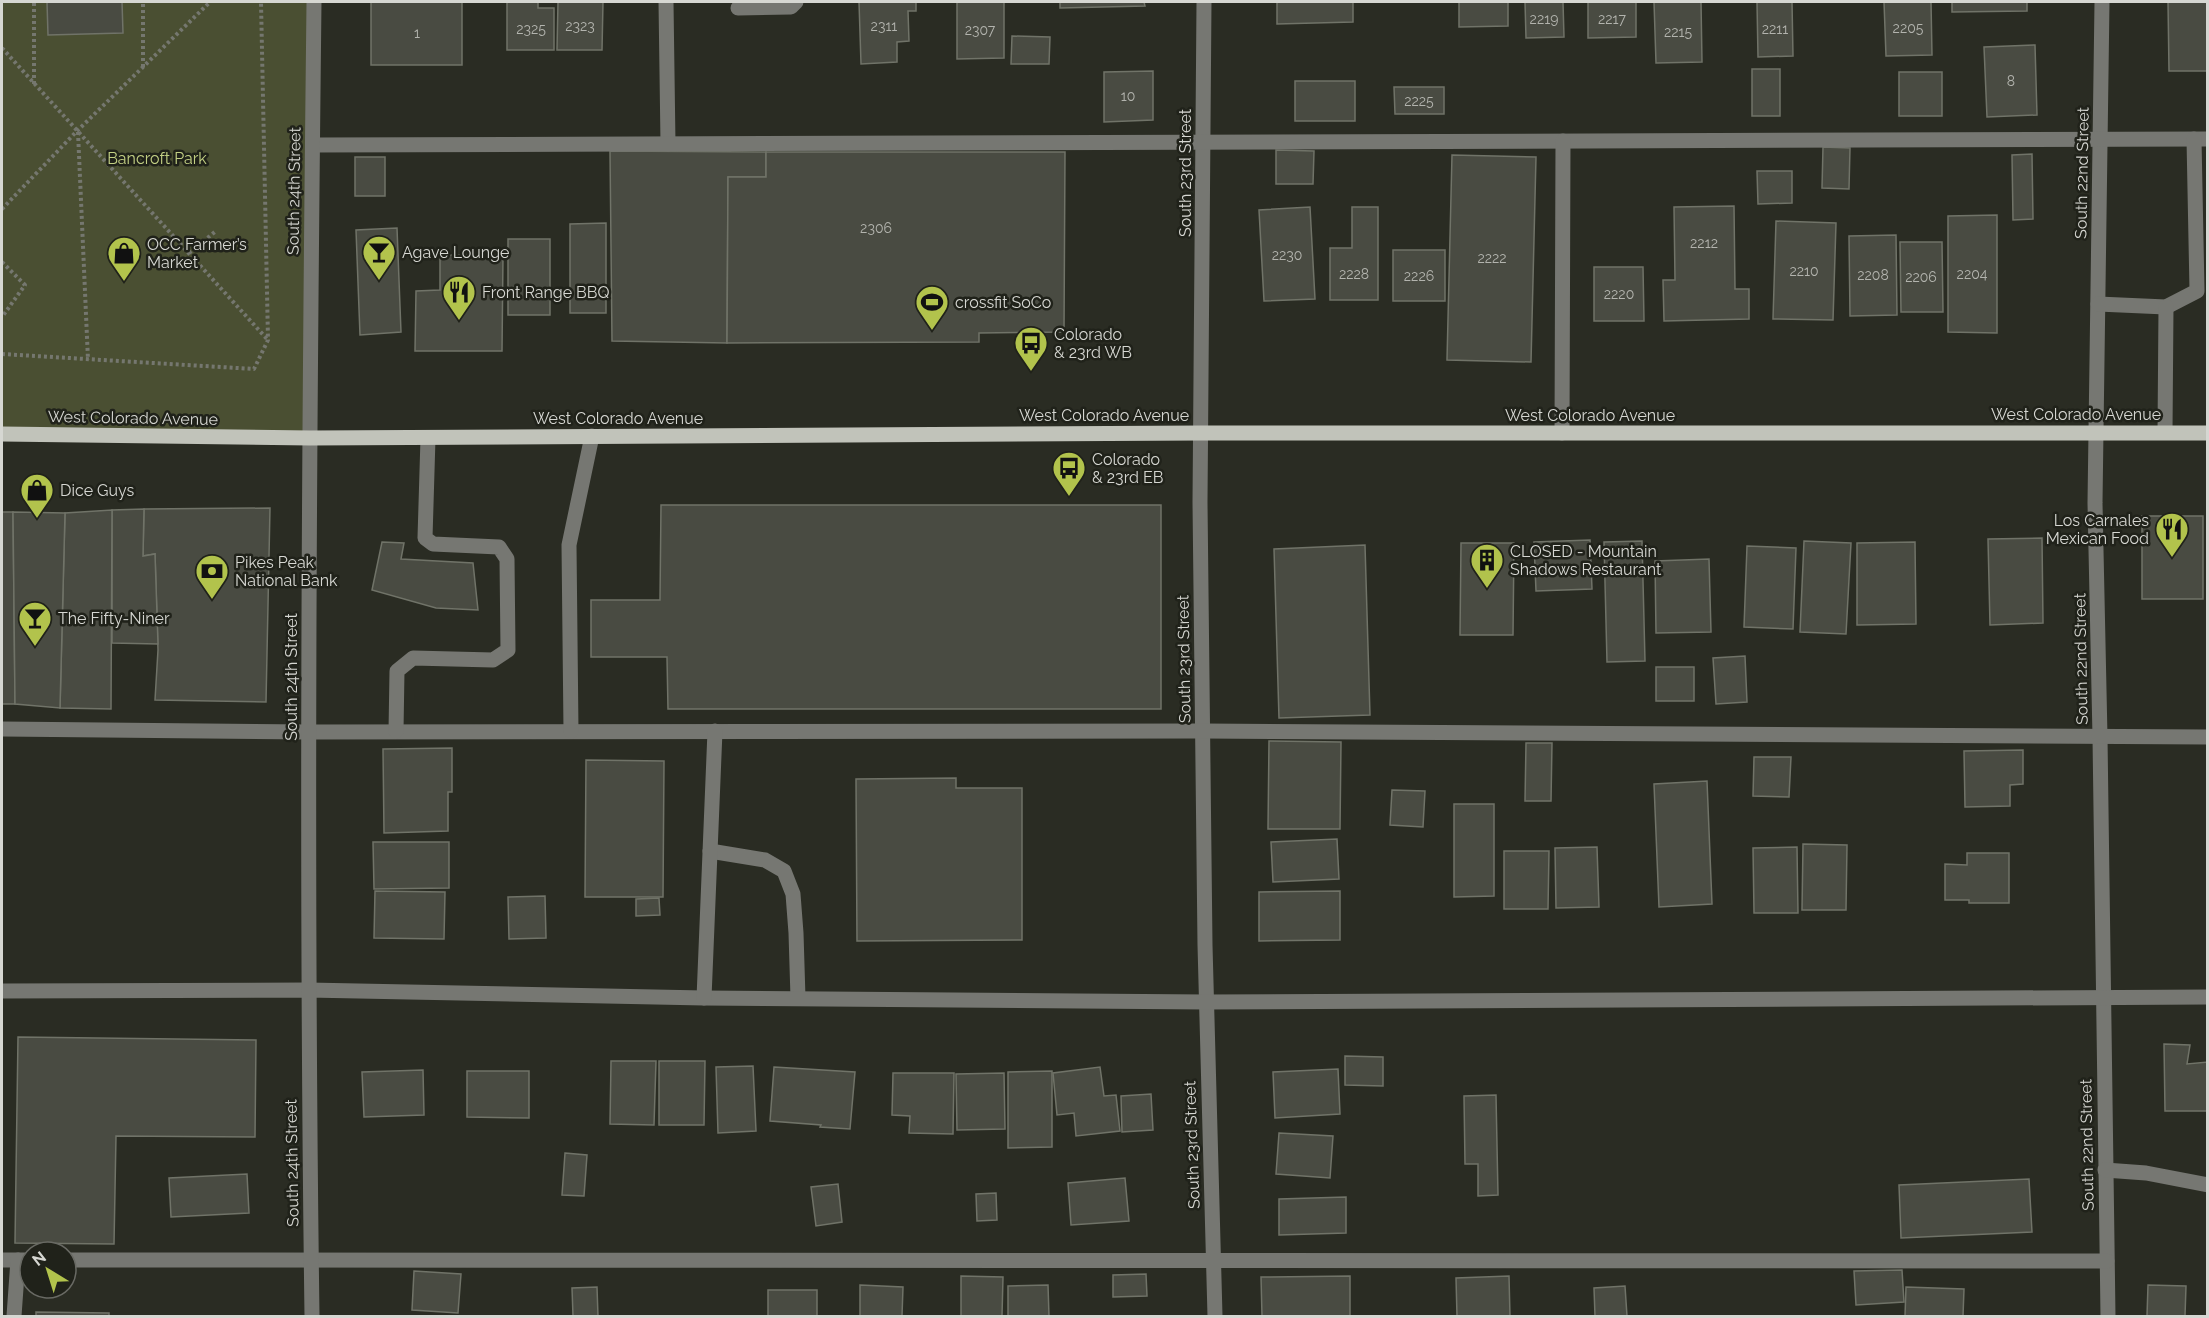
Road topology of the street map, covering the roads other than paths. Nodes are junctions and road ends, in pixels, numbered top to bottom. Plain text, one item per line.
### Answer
1 (315, 2) edge
2 (666, 2) edge
3 (796, 2) edge
4 (1204, 2) edge
5 (2102, 2) edge
6 (738, 8) dead end
7 (2100, 139) junction
8 (2201, 139) edge
9 (1563, 141) junction
10 (1203, 142) junction
11 (668, 144) junction
12 (313, 145) junction
13 (2202, 291) edge
14 (2098, 304) junction
15 (2166, 307) junction
16 (2165, 432) junction
17 (1202, 433) junction
18 (1562, 433) junction
19 (2096, 433) junction
20 (2208, 433) edge
21 (2, 434) edge
22 (592, 436) junction
23 (310, 438) junction
24 (428, 438) junction
25 (2, 729) edge
26 (396, 731) junction
27 (571, 731) junction
28 (715, 731) junction
29 (1203, 731) junction
30 (309, 732) junction
31 (2100, 736) junction
32 (2208, 737) edge
33 (710, 851) junction
34 (308, 990) junction
35 (2, 991) edge
36 (2208, 997) edge
37 (704, 998) junction
38 (798, 998) junction
39 (2103, 998) junction
40 (1206, 1002) junction
41 (2105, 1170) junction
42 (2208, 1185) edge
43 (2, 1260) edge
44 (18, 1260) edge
45 (78, 1260) edge
46 (311, 1260) junction
47 (1214, 1261) junction
48 (2107, 1261) junction
49 (18, 1294) edge
50 (14, 1317) edge
51 (312, 1317) edge
52 (1215, 1317) edge
53 (2108, 1317) edge

1 - 12 street, South 24th Street
2 - 11 street
3 - 6 street
4 - 10 street, South 23rd Street
5 - 7 street, South 22nd Street
7 - 8 street
7 - 9 street
7 - 14 street, South 22nd Street
8 - 13 street
9 - 10 street
9 - 18 street
10 - 11 street
10 - 17 street, South 23rd Street
11 - 12 street
12 - 23 street, South 24th Street
13 - 15 street
14 - 15 street
14 - 19 street, South 22nd Street
15 - 16 street
16 - 19 main road, West Colorado Avenue
16 - 20 main road, West Colorado Avenue
17 - 18 main road, West Colorado Avenue
17 - 22 main road, West Colorado Avenue
17 - 29 street, South 23rd Street
18 - 19 main road, West Colorado Avenue
19 - 31 street, South 22nd Street
21 - 23 main road, West Colorado Avenue
22 - 24 main road, West Colorado Avenue
22 - 27 street
23 - 24 main road, West Colorado Avenue
23 - 30 street, South 24th Street
24 - 26 street
25 - 30 street
26 - 27 street
26 - 30 street
27 - 28 street
28 - 29 street
28 - 33 street
29 - 31 street
29 - 40 street, South 23rd Street
30 - 34 street, South 24th Street
31 - 32 street
31 - 39 street, South 22nd Street
33 - 37 street
33 - 38 street
34 - 35 street
34 - 37 street
34 - 46 street, South 24th Street
36 - 39 street
37 - 38 street
38 - 40 street
39 - 40 street
39 - 41 street, South 22nd Street
40 - 47 street, South 23rd Street
41 - 42 street
41 - 48 street, South 22nd Street
43 - 44 street
45 - 46 street
46 - 47 street
46 - 51 street, South 24th Street
47 - 48 street
47 - 52 street, South 23rd Street
48 - 53 street, South 22nd Street
49 - 50 street

